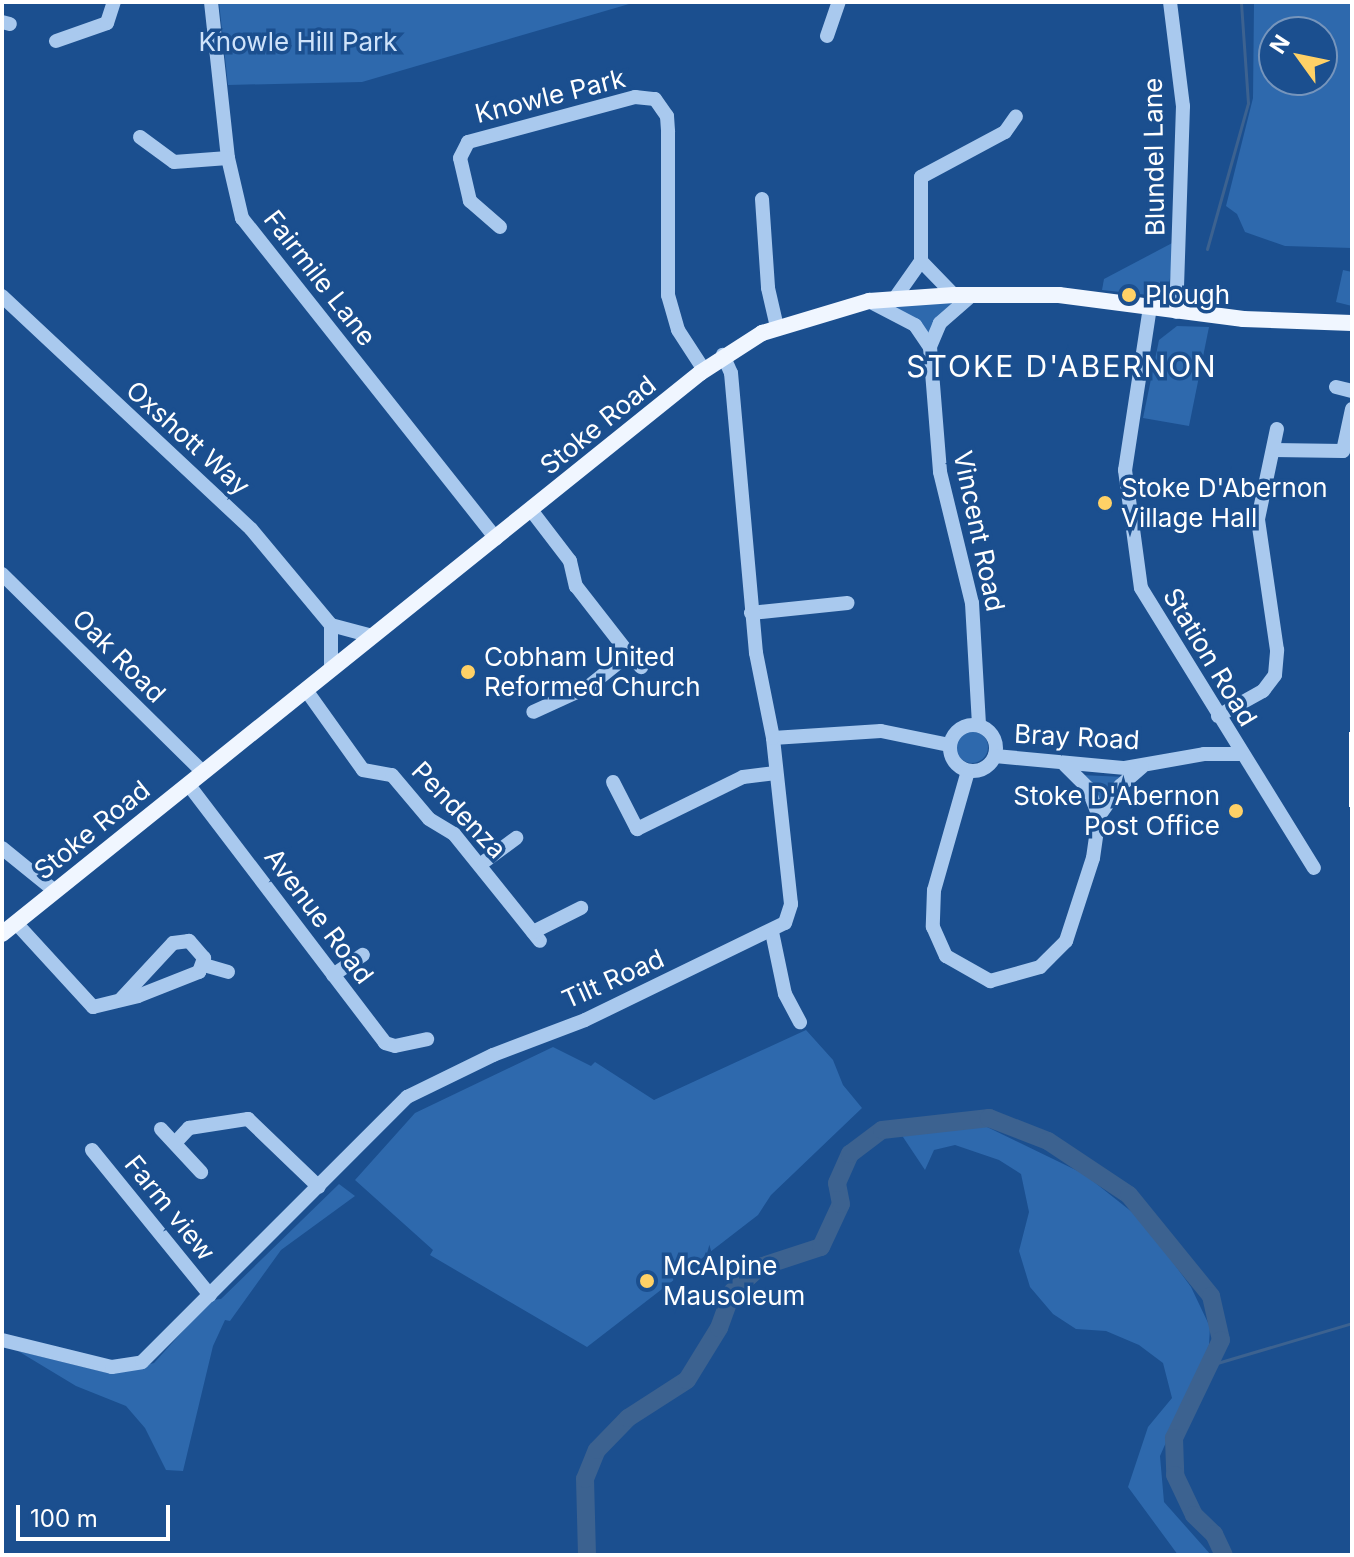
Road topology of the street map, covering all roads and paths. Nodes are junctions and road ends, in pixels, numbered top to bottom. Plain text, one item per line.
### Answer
1 (114, 2) edge
2 (211, 2) edge
3 (839, 2) edge
4 (1170, 2) edge
5 (827, 36) dead end
6 (56, 41) dead end
7 (1016, 116) dead end
8 (140, 137) dead end
9 (228, 158) junction
10 (767, 204) dead end
11 (500, 227) dead end
12 (921, 261) junction
13 (954, 295) junction
14 (972, 295) junction
15 (2, 296) edge
16 (895, 298) junction
17 (869, 301) junction
18 (1150, 307) junction
19 (1176, 312) junction
20 (1352, 323) edge
21 (777, 327) junction
22 (930, 347) junction
23 (723, 355) junction
24 (704, 370) junction
25 (1336, 387) dead end
26 (1352, 391) edge
27 (1352, 409) edge
28 (1277, 429) dead end
29 (1274, 450) junction
30 (531, 510) junction
31 (496, 539) junction
32 (2, 574) edge
33 (847, 603) dead end
34 (751, 613) junction
35 (331, 625) junction
36 (372, 636) junction
37 (629, 654) junction
38 (641, 667) dead end
39 (331, 670) junction
40 (306, 690) junction
41 (533, 712) dead end
42 (1222, 723) junction
43 (979, 725) junction
44 (773, 738) junction
45 (949, 745) junction
46 (1204, 754) junction
47 (1242, 754) junction
48 (995, 756) junction
49 (1065, 765) junction
50 (1142, 767) junction
51 (968, 771) junction
52 (203, 772) junction
53 (776, 773) junction
54 (613, 782) dead end
55 (188, 784) junction
56 (1099, 816) junction
57 (516, 838) dead end
58 (2, 848) edge
59 (481, 864) junction
60 (1314, 868) dead end
61 (55, 891) junction
62 (581, 908) dead end
63 (16, 923) junction
64 (772, 932) junction
65 (2, 934) edge
66 (363, 955) dead end
67 (204, 965) junction
68 (228, 972) dead end
69 (333, 975) junction
70 (121, 999) junction
71 (800, 1022) dead end
72 (427, 1039) dead end
73 (161, 1129) dead end
74 (175, 1143) junction
75 (92, 1150) dead end
76 (201, 1172) dead end
77 (319, 1187) junction
78 (210, 1295) junction
79 (2, 1340) edge

1 - 6 street
2 - 9 street, Fairmile Lane
3 - 5 street
4 - 19 street, Blundel Lane
7 - 12 street
8 - 9 street
9 - 31 street, Fairmile Lane
10 - 21 street
11 - 24 street, Knowle Park
12 - 13 street
12 - 16 street
13 - 14 main road, Stoke Road
13 - 16 main road, Stoke Road
14 - 18 main road, Stoke Road
14 - 22 street
15 - 35 street, Oxshott Way
16 - 17 main road, Stoke Road
17 - 21 main road, Stoke Road
17 - 22 street
18 - 19 main road, Stoke Road
18 - 42 street, Station Road
19 - 20 main road, Stoke Road
21 - 23 main road, Stoke Road
22 - 43 street, Vincent Road
23 - 24 main road, Stoke Road
23 - 34 street
24 - 30 main road, Stoke Road
25 - 26 street
27 - 29 street
28 - 29 street
29 - 42 street
30 - 31 main road, Stoke Road
30 - 37 street
31 - 36 main road, Stoke Road
32 - 52 street, Oak Road
33 - 34 street
34 - 44 street
35 - 36 street
35 - 39 street
36 - 39 main road, Stoke Road
37 - 38 street
37 - 41 street
39 - 40 main road, Stoke Road
40 - 52 main road, Stoke Road
40 - 59 street, Pendenza
42 - 46 street
42 - 47 street, Station Road
43 - 45 street, Bray Road
43 - 48 street, Bray Road
44 - 45 street
44 - 53 street
45 - 51 street
46 - 47 street, Bray Road
46 - 50 street, Bray Road
47 - 60 street, Station Road
48 - 49 street, Bray Road
48 - 51 street, Bray Road
49 - 50 street, Bray Road
49 - 56 street
50 - 56 street
51 - 56 street
52 - 55 main road, Stoke Road
53 - 54 street
53 - 64 street
55 - 61 main road, Stoke Road
55 - 69 street, Avenue Road
57 - 59 street
58 - 61 street
59 - 62 street, Pendenza
61 - 63 main road, Stoke Road
63 - 65 main road, Stoke Road
63 - 70 street
64 - 71 street
64 - 77 street, Tilt Road
66 - 69 street
67 - 68 street
67 - 70 street
67 - 70 street
69 - 72 street, Avenue Road
73 - 74 street
74 - 76 street
74 - 77 street
75 - 78 street, Farm view
77 - 78 street, Tilt Road
78 - 79 street, Tilt Road

